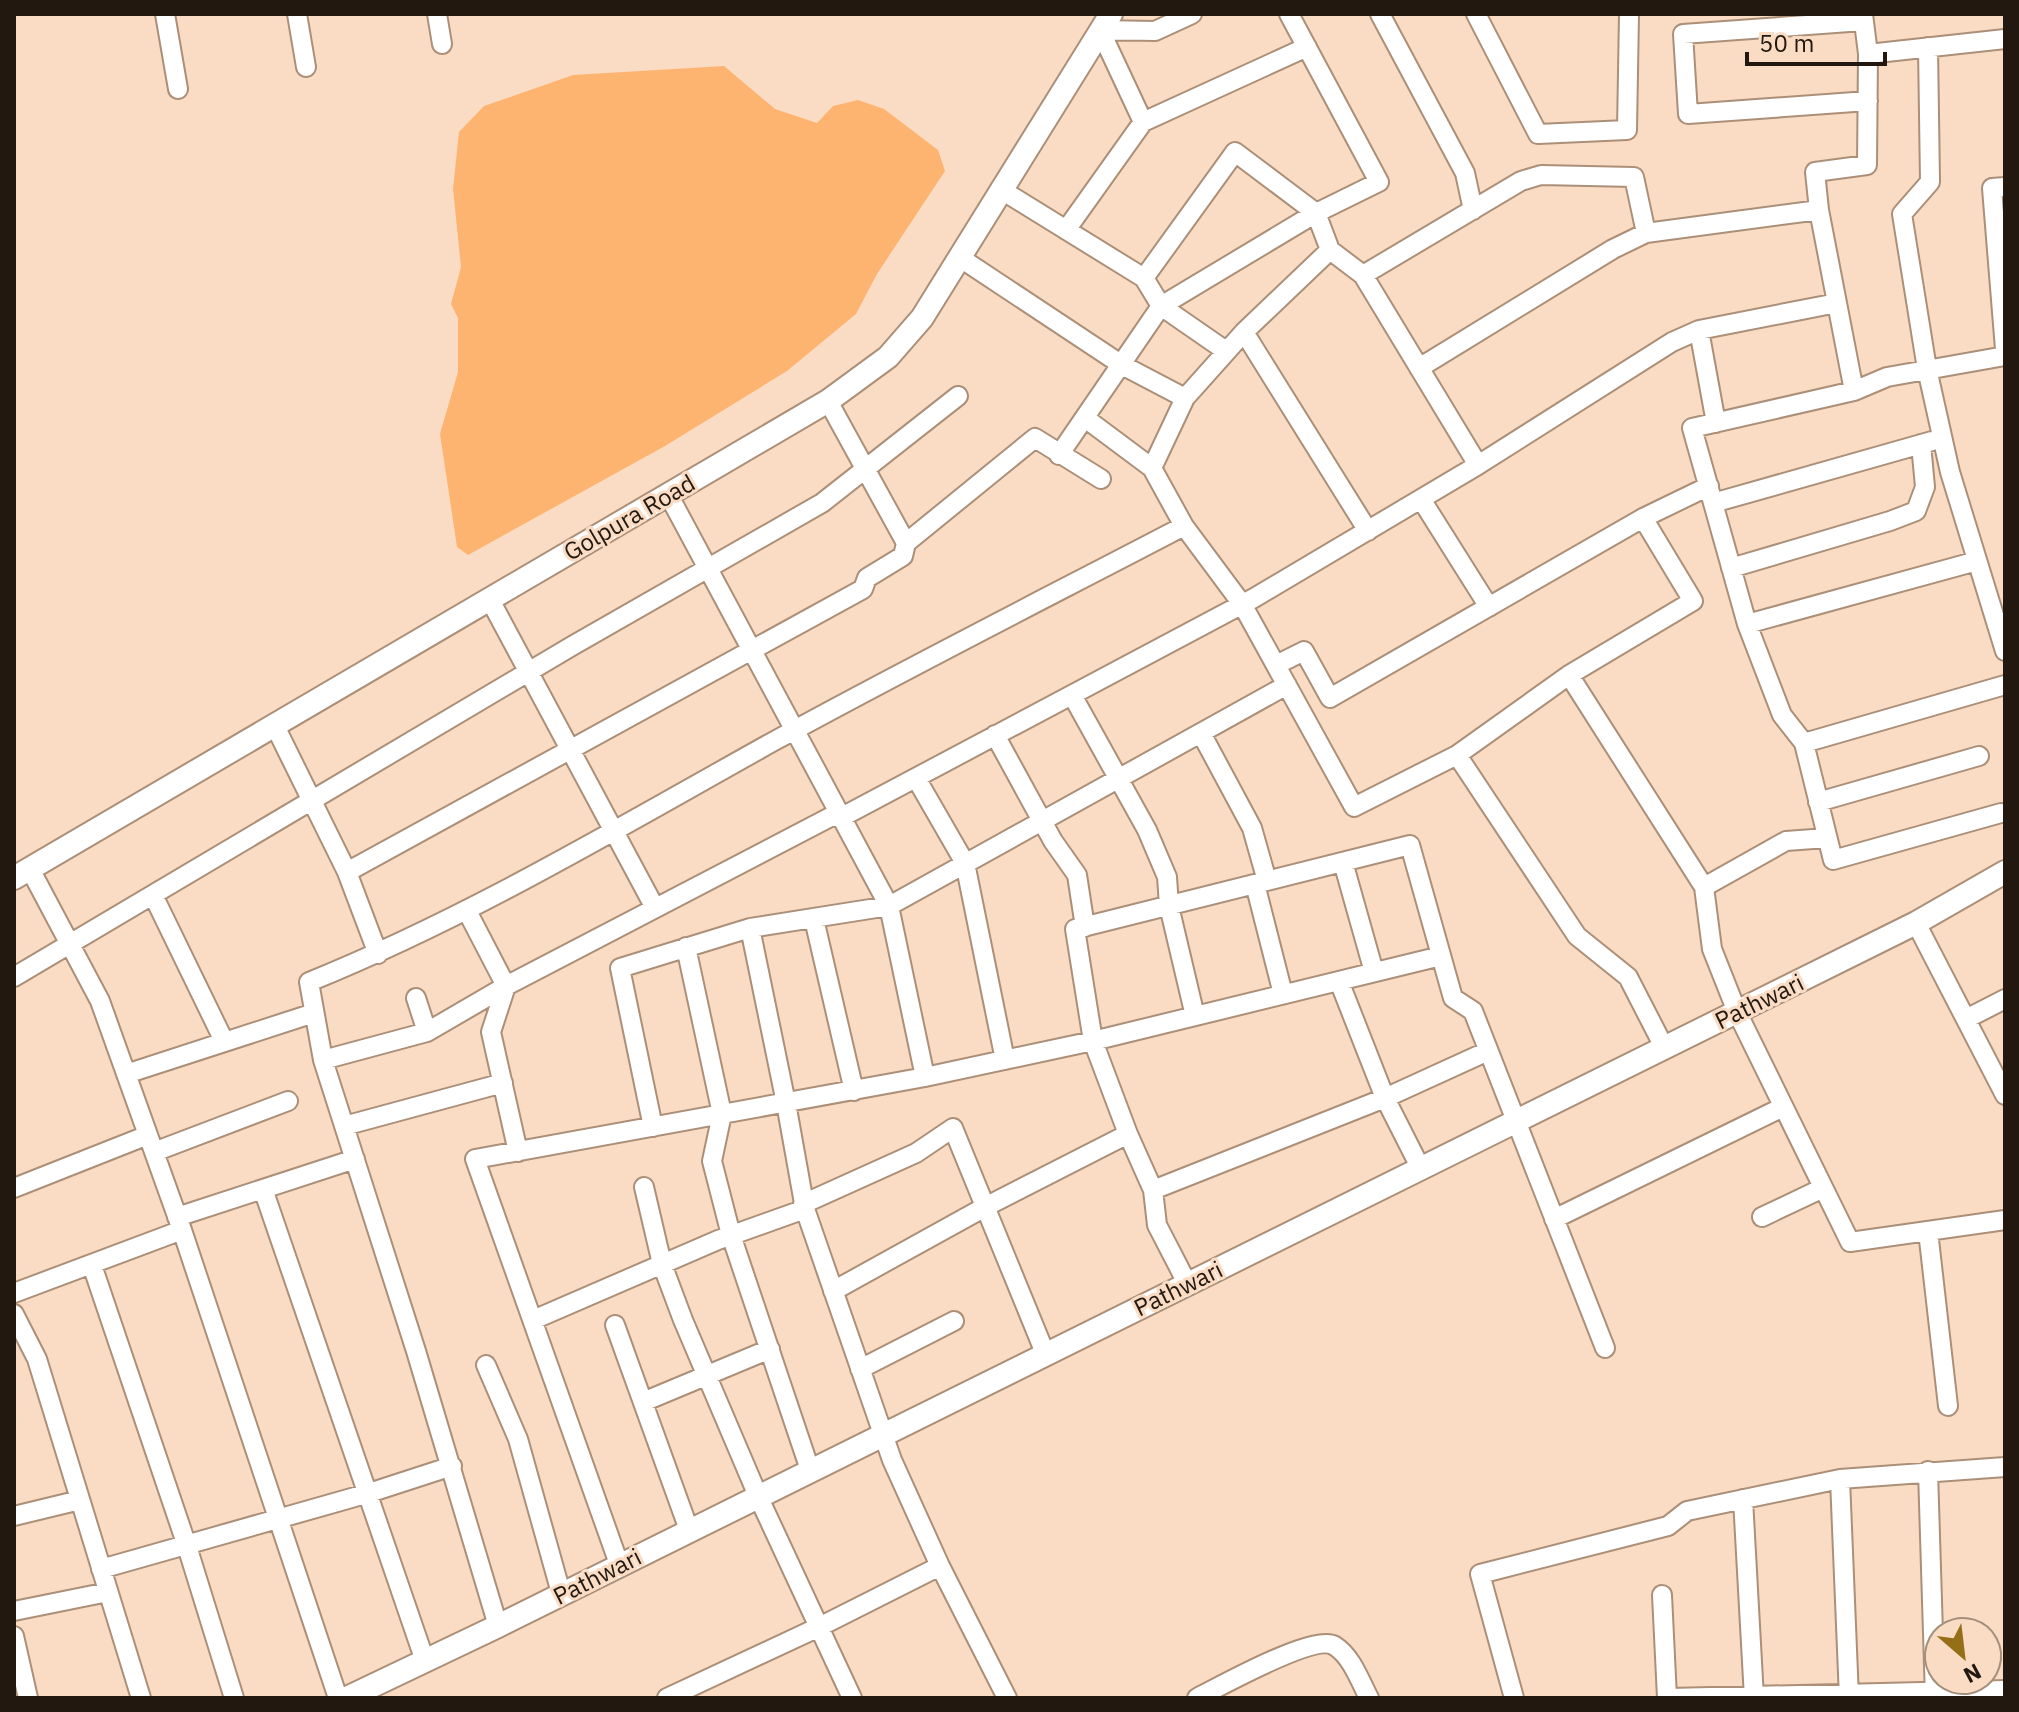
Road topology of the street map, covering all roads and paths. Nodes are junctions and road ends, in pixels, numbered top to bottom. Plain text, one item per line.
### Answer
1 (165, 14) edge
2 (297, 14) edge
3 (437, 14) edge
4 (1192, 14) edge
5 (1289, 14) edge
6 (1380, 14) edge
7 (1476, 14) edge
8 (1629, 14) edge
9 (1863, 18) edge
10 (1106, 22) edge
11 (2005, 39) edge
12 (442, 44) dead end
13 (1307, 47) junction
14 (1928, 47) junction
15 (1868, 54) junction
16 (306, 67) dead end
17 (178, 89) dead end
18 (1868, 101) junction
19 (1143, 122) junction
20 (2005, 187) edge
21 (1000, 189) junction
22 (1473, 210) junction
23 (1819, 210) junction
24 (1316, 213) junction
25 (1066, 230) junction
26 (1646, 233) junction
27 (1330, 250) junction
28 (959, 257) junction
29 (1363, 275) junction
30 (1144, 278) junction
31 (1837, 303) junction
32 (1161, 306) junction
33 (1699, 330) junction
34 (1244, 332) junction
35 (2005, 349) edge
36 (1226, 351) junction
37 (2005, 356) edge
38 (1122, 365) junction
39 (1419, 368) junction
40 (1927, 369) junction
41 (1854, 391) junction
42 (958, 396) dead end
43 (1185, 398) junction
44 (828, 401) junction
45 (1085, 418) junction
46 (1716, 423) junction
47 (1942, 438) junction
48 (1921, 444) junction
49 (1059, 455) junction
50 (1478, 465) junction
51 (865, 467) junction
52 (1152, 468) junction
53 (1101, 479) dead end
54 (668, 494) junction
55 (1711, 494) junction
56 (1421, 499) junction
57 (1643, 518) junction
58 (1184, 526) junction
59 (1368, 531) junction
60 (906, 543) junction
61 (1977, 561) junction
62 (707, 568) junction
63 (1731, 568) junction
64 (489, 598) junction
65 (1242, 604) junction
66 (1489, 607) junction
67 (1747, 624) junction
68 (752, 651) junction
69 (2005, 651) edge
70 (1276, 665) junction
71 (529, 673) junction
72 (1569, 675) junction
73 (1287, 685) junction
74 (2005, 685) edge
75 (1072, 695) junction
76 (275, 726) junction
77 (794, 731) junction
78 (1201, 733) junction
79 (995, 735) junction
80 (1804, 743) junction
81 (571, 751) junction
82 (1457, 755) junction
83 (1979, 756) dead end
84 (916, 778) junction
85 (1119, 779) junction
86 (312, 800) junction
87 (1818, 802) junction
88 (2001, 813) dead end
89 (839, 815) junction
90 (1041, 820) junction
91 (613, 830) junction
92 (1827, 838) junction
93 (1343, 862) junction
94 (965, 863) junction
95 (347, 872) junction
96 (2005, 872) edge
97 (22, 873) edge
98 (1261, 883) junction
99 (1704, 887) junction
100 (153, 895) junction
101 (889, 906) junction
102 (1169, 906) junction
103 (655, 908) junction
104 (467, 911) junction
105 (814, 919) junction
106 (1916, 923) junction
107 (1085, 927) junction
108 (750, 928) junction
109 (70, 945) junction
110 (686, 947) junction
111 (378, 954) junction
112 (1441, 956) junction
113 (1374, 972) junction
114 (14, 977) edge
115 (1339, 981) junction
116 (506, 986) junction
117 (1283, 994) junction
118 (416, 998) dead end
119 (2005, 999) edge
120 (1737, 1012) junction
121 (314, 1013) junction
122 (1195, 1016) junction
123 (1966, 1019) junction
124 (427, 1032) junction
125 (224, 1041) junction
126 (1093, 1041) junction
127 (1664, 1047) junction
128 (1488, 1051) junction
129 (323, 1060) junction
130 (1005, 1060) junction
131 (126, 1074) junction
132 (925, 1077) junction
133 (503, 1083) junction
134 (854, 1091) junction
135 (2005, 1095) edge
136 (1385, 1098) junction
137 (288, 1101) dead end
138 (786, 1103) junction
139 (1783, 1107) junction
140 (722, 1114) junction
141 (1514, 1120) junction
142 (344, 1126) junction
143 (653, 1127) junction
144 (1128, 1134) junction
145 (151, 1143) junction
146 (518, 1152) junction
147 (355, 1159) junction
148 (1420, 1167) junction
149 (644, 1187) dead end
150 (14, 1188) edge
151 (1823, 1188) junction
152 (263, 1189) junction
153 (1153, 1190) junction
154 (804, 1206) junction
155 (985, 1207) junction
156 (1762, 1217) dead end
157 (1554, 1219) junction
158 (2005, 1220) edge
159 (179, 1224) junction
160 (1928, 1231) junction
161 (731, 1235) junction
162 (662, 1264) junction
163 (92, 1265) junction
164 (1187, 1283) junction
165 (833, 1291) junction
166 (14, 1293) edge
167 (14, 1314) edge
168 (533, 1320) junction
169 (954, 1321) dead end
170 (615, 1325) dead end
171 (1605, 1348) dead end
172 (770, 1349) junction
173 (1045, 1353) junction
174 (486, 1365) dead end
175 (860, 1369) junction
176 (708, 1376) junction
177 (643, 1402) junction
178 (1948, 1406) dead end
179 (882, 1434) junction
180 (452, 1466) junction
181 (2005, 1467) edge
182 (810, 1470) junction
183 (1928, 1471) junction
184 (1840, 1479) junction
185 (369, 1493) junction
186 (758, 1496) junction
187 (1743, 1499) junction
188 (80, 1500) junction
189 (14, 1516) edge
190 (278, 1518) junction
191 (689, 1530) junction
192 (186, 1543) junction
193 (619, 1564) junction
194 (940, 1566) junction
195 (101, 1569) junction
196 (108, 1592) junction
197 (561, 1593) junction
198 (1662, 1595) dead end
199 (14, 1611) edge
200 (1933, 1616) edge
201 (498, 1626) junction
202 (819, 1627) junction
203 (14, 1636) edge
204 (425, 1661) junction
205 (372, 1693) edge
206 (1923, 1695) edge
207 (676, 1696) edge
208 (1849, 1696) edge
209 (1754, 1697) edge
210 (28, 1698) edge
211 (141, 1698) edge
212 (234, 1698) edge
213 (338, 1698) edge
214 (347, 1698) edge
215 (852, 1698) edge
216 (1007, 1698) edge
217 (1197, 1698) edge
218 (1369, 1698) edge
219 (1514, 1698) edge
220 (1669, 1698) edge

1 - 17 street
2 - 16 street
3 - 12 street
4 - 10 street
5 - 13 street
6 - 22 street
7 - 8 street
9 - 15 street
9 - 18 street
10 - 19 street
10 - 21 street, Golpura Road
11 - 14 street
13 - 19 street
13 - 24 street
14 - 15 street
14 - 40 street
15 - 18 street
18 - 23 street
19 - 25 street
20 - 35 street
21 - 25 street
21 - 28 street, Golpura Road
22 - 26 street
22 - 29 street
23 - 26 street
23 - 31 street
24 - 27 street
24 - 30 street
24 - 32 street
25 - 30 street
26 - 39 street
27 - 29 street
27 - 34 street
28 - 38 street
28 - 44 street, Golpura Road
29 - 39 street
30 - 32 street
31 - 33 street
31 - 41 street
32 - 36 street
32 - 38 street
33 - 46 street
33 - 50 street
34 - 36 street
34 - 59 street
36 - 43 street
37 - 40 street
38 - 43 street
38 - 45 street
39 - 50 street
40 - 41 street
40 - 47 street
41 - 46 street
42 - 51 street
43 - 52 street
44 - 51 street
44 - 54 street, Golpura Road
45 - 49 street
45 - 52 street
46 - 55 street
47 - 48 street
47 - 61 street
48 - 55 street
48 - 63 street
49 - 53 street
49 - 60 street
50 - 56 street
51 - 60 street
51 - 62 street
52 - 58 street
54 - 62 street
54 - 64 street, Golpura Road
55 - 57 street
55 - 63 street
56 - 59 street
56 - 66 street
57 - 66 street
57 - 72 street
58 - 65 street
58 - 77 street
59 - 65 street
60 - 68 street
61 - 67 street
61 - 69 street
62 - 68 street
62 - 71 street
63 - 67 street
64 - 71 street
64 - 76 street, Golpura Road
65 - 70 street
65 - 75 street
66 - 70 street
67 - 80 street
68 - 77 street
68 - 81 street
70 - 73 street
71 - 81 street
71 - 86 street
72 - 82 street
72 - 99 street
73 - 78 street
73 - 82 street
74 - 80 street
75 - 79 street
75 - 85 street
76 - 86 street
76 - 97 street, Golpura Road
77 - 89 street
77 - 91 street
78 - 85 street
78 - 98 street
79 - 84 street
79 - 90 street
80 - 87 street
81 - 91 street
81 - 95 street
82 - 127 street
83 - 87 street
84 - 89 street
84 - 94 street
85 - 90 street
85 - 102 street
86 - 95 street
86 - 100 street
87 - 92 street
88 - 92 street
89 - 101 street
89 - 103 street
90 - 94 street
90 - 107 street
91 - 103 street
91 - 104 street
92 - 99 street
93 - 98 street
93 - 112 street
93 - 113 street
94 - 101 street
94 - 130 street
95 - 111 street
96 - 106 street, Pathwari
97 - 109 street
98 - 102 street
98 - 117 street
99 - 120 street
100 - 109 street
100 - 125 street
101 - 105 street
101 - 132 street
102 - 107 street
102 - 122 street
103 - 116 street
104 - 111 street
104 - 116 street
105 - 108 street
105 - 134 street
106 - 120 street, Pathwari
106 - 123 street
107 - 126 street
108 - 110 street
108 - 138 street
109 - 114 street
109 - 131 street
110 - 140 street
110 - 143 street
111 - 121 street
112 - 113 street
112 - 128 street
113 - 115 street
115 - 117 street
115 - 136 street
116 - 124 street
116 - 133 street
117 - 122 street
118 - 124 street
119 - 123 street
120 - 127 street, Pathwari
120 - 139 street
121 - 125 street
121 - 129 street
122 - 126 street
123 - 135 street
124 - 129 street
125 - 131 street
126 - 130 street
126 - 144 street
127 - 141 street, Pathwari
128 - 136 street
128 - 141 street
129 - 142 street
130 - 132 street
131 - 145 street
132 - 134 street
133 - 142 street
133 - 146 street
134 - 138 street
136 - 148 street
136 - 153 street
137 - 145 street
138 - 140 street
138 - 154 street
139 - 151 street
139 - 157 street
140 - 143 street
140 - 161 street
141 - 148 street, Pathwari
141 - 157 street
142 - 147 street
143 - 146 street
144 - 153 street
144 - 155 street
145 - 150 street
145 - 159 street
146 - 168 street
147 - 152 street
147 - 180 street
148 - 164 street, Pathwari
149 - 162 street
151 - 156 street
151 - 160 street
152 - 159 street
152 - 185 street
153 - 164 street
154 - 155 street
154 - 161 street
154 - 165 street
155 - 165 street
155 - 173 street
157 - 171 street
158 - 160 street
159 - 163 street
159 - 190 street
160 - 178 street
161 - 162 street
161 - 172 street
162 - 168 street
162 - 176 street
163 - 166 street
163 - 192 street
164 - 173 street, Pathwari
165 - 175 street
167 - 188 street
168 - 193 street
169 - 175 street
170 - 177 street
172 - 176 street
172 - 182 street
173 - 179 street, Pathwari
174 - 197 street
175 - 179 street
176 - 177 street
176 - 186 street
177 - 191 street
179 - 182 street, Pathwari
179 - 194 street
180 - 185 street
180 - 201 street
181 - 183 street
182 - 186 street, Pathwari
183 - 184 street
183 - 200 street
184 - 187 street
184 - 208 street
185 - 190 street
185 - 204 street
186 - 191 street, Pathwari
186 - 202 street
187 - 209 street
187 - 219 street
188 - 189 street
188 - 195 street
190 - 192 street
190 - 213 street
191 - 193 street, Pathwari
192 - 195 street
192 - 212 street
193 - 197 street, Pathwari
194 - 202 street
194 - 216 street
195 - 196 street
196 - 199 street
196 - 211 street
197 - 201 street, Pathwari
198 - 220 street
201 - 204 street, Pathwari
202 - 207 street
202 - 215 street
203 - 210 street
204 - 205 street, Pathwari
205 - 214 street, Pathwari
206 - 208 street
208 - 209 street
209 - 220 street
217 - 218 street

